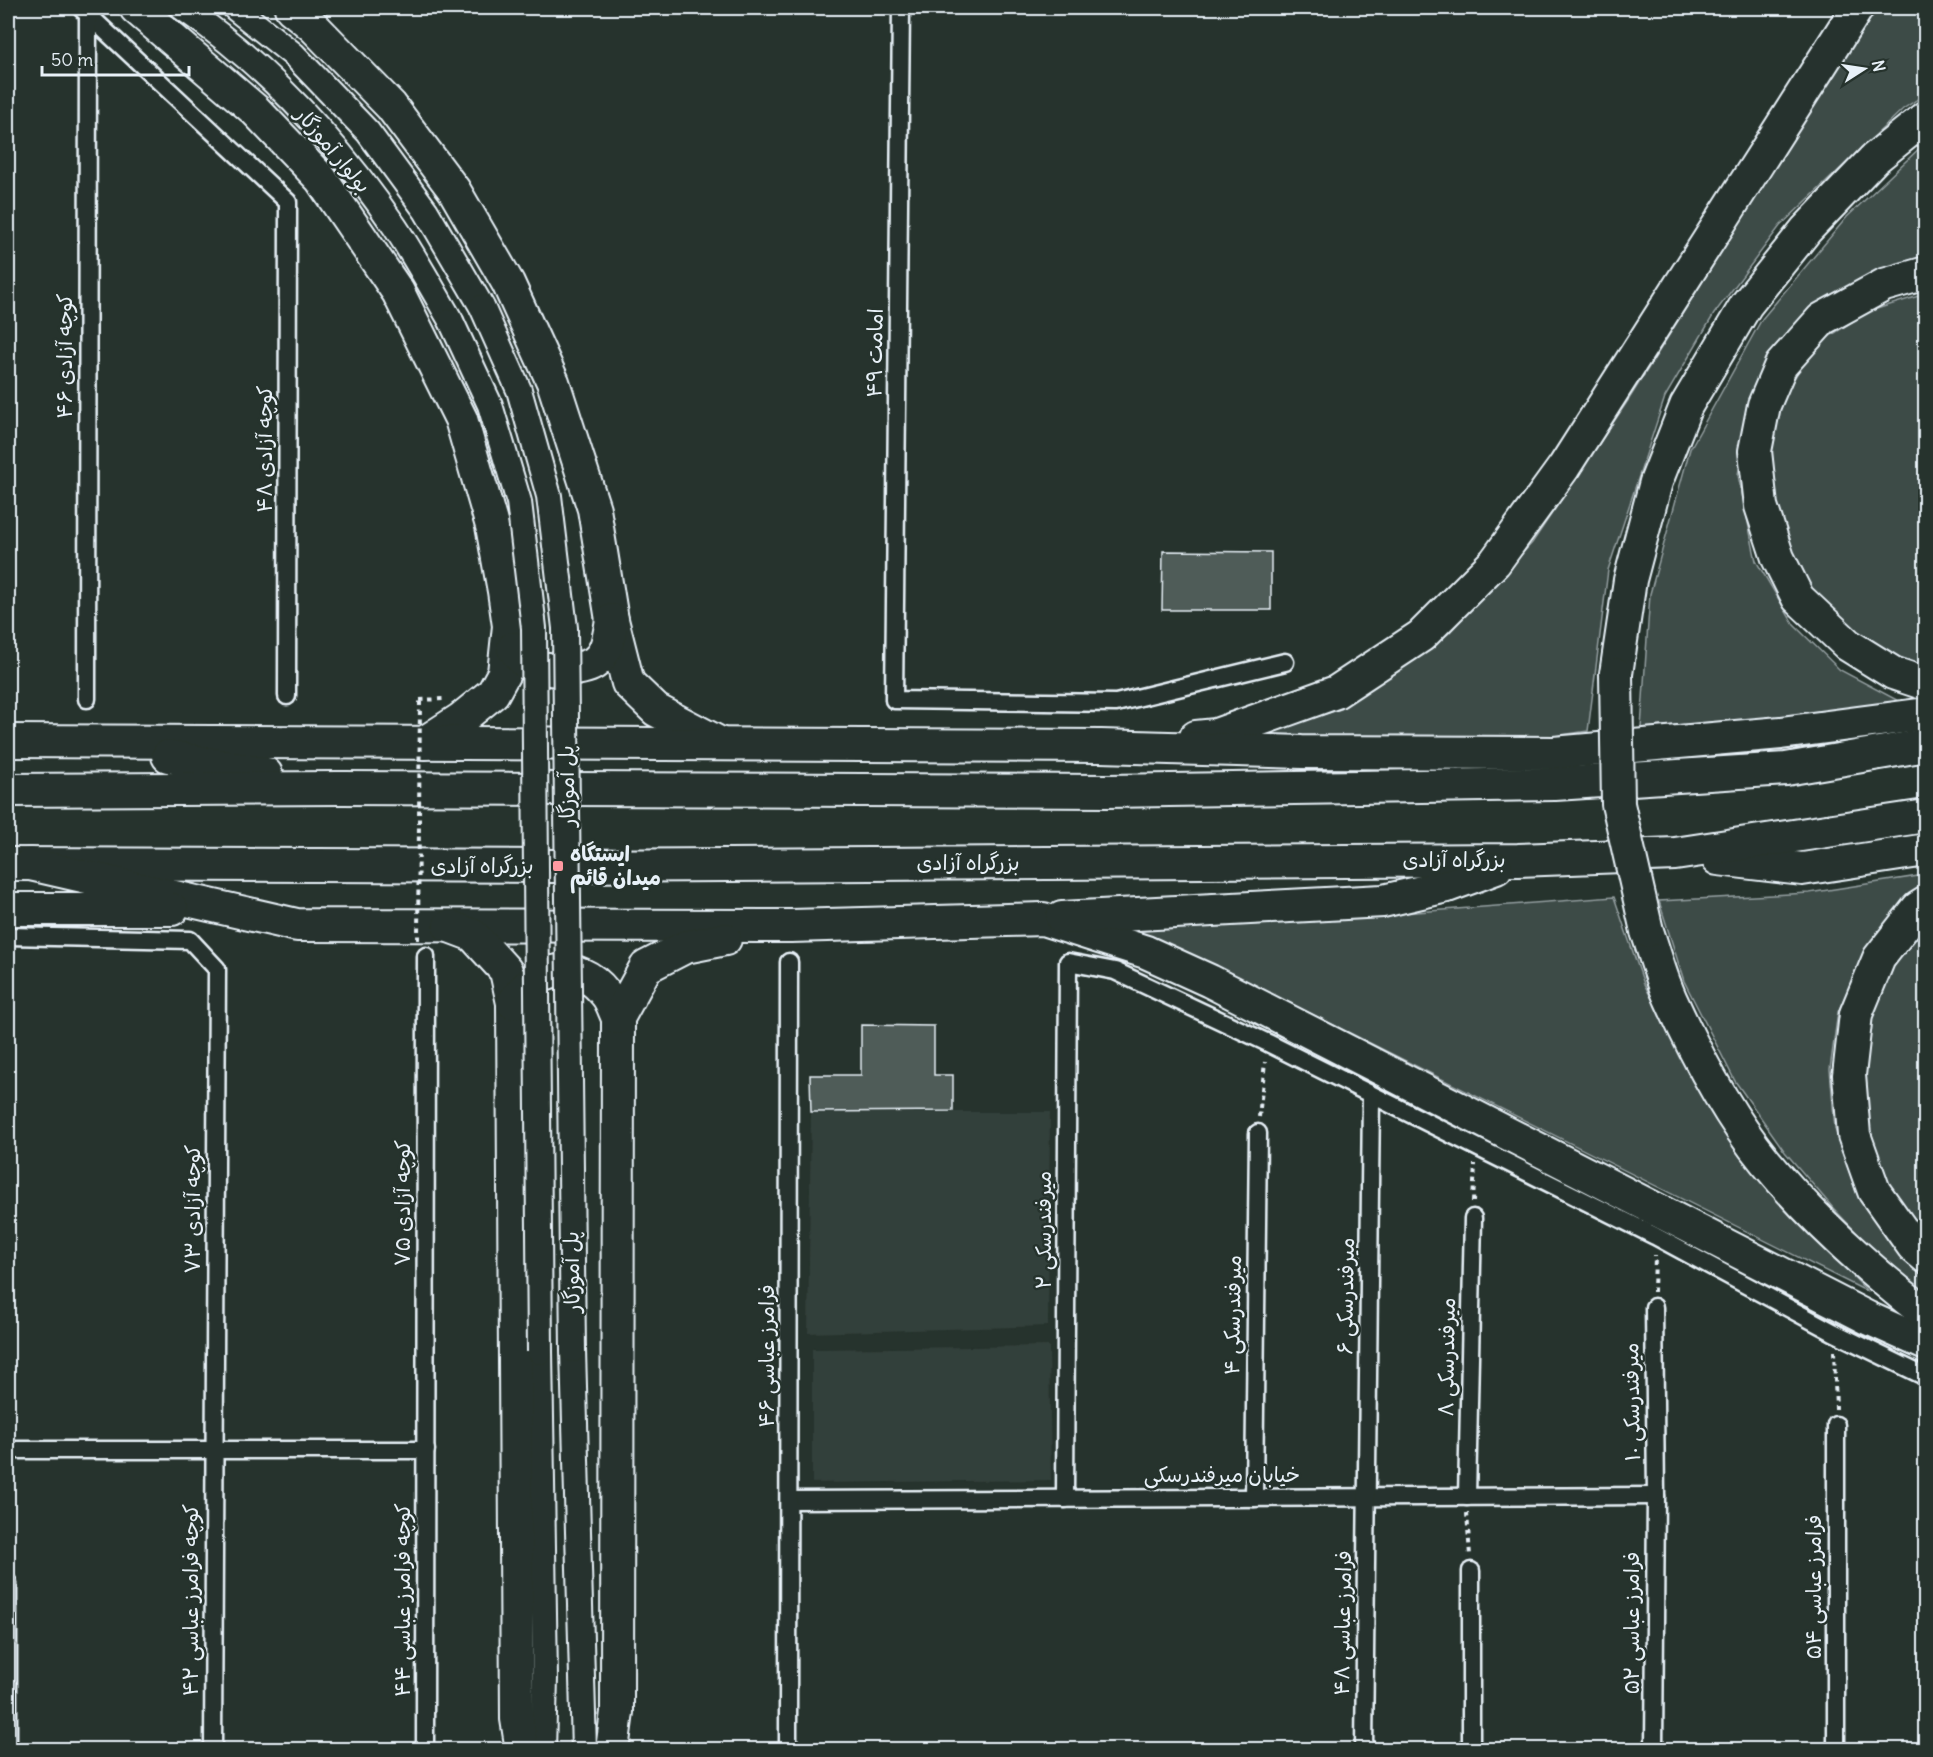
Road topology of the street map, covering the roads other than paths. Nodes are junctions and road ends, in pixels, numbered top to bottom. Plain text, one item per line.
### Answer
1 (136, 8) edge
2 (183, 8) edge
3 (236, 8) edge
4 (291, 8) edge
5 (901, 8) edge
6 (1857, 8) edge
7 (85, 10) edge
8 (1926, 117) edge
9 (1926, 273) edge
10 (482, 307) joint
11 (451, 321) joint
12 (612, 620) junction
13 (509, 626) junction
14 (1285, 662) dead end
15 (1926, 684) edge
16 (287, 696) dead end
17 (87, 699) dead end
18 (1926, 714) edge
19 (8, 741) edge
20 (87, 741) junction
21 (424, 743) junction
22 (720, 744) junction
23 (1926, 745) edge
24 (1101, 746) junction
25 (341, 788) junction
26 (8, 790) edge
27 (1926, 816) edge
28 (1926, 850) edge
29 (1676, 854) junction
30 (1518, 860) junction
31 (19, 864) edge
32 (1926, 903) edge
33 (226, 908) junction
34 (8, 909) edge
35 (1043, 919) junction
36 (791, 926) junction
37 (430, 932) junction
38 (8, 936) edge
39 (426, 956) dead end
40 (789, 962) dead end
41 (513, 1003) junction
42 (618, 1018) junction
43 (1371, 1096) junction
44 (1258, 1132) road end
45 (1473, 1218) road end
46 (1926, 1257) edge
47 (1654, 1307) road end
48 (1926, 1314) edge
49 (1926, 1344) edge
50 (1926, 1377) edge
51 (1836, 1425) road end
52 (8, 1450) edge
53 (215, 1450) junction
54 (426, 1450) junction
55 (1656, 1496) junction
56 (1367, 1497) junction
57 (1467, 1497) junction
58 (1254, 1498) junction
59 (1065, 1499) junction
60 (789, 1500) junction
61 (1471, 1571) road end
62 (8, 1583) edge
63 (8, 1749) edge
64 (213, 1749) edge
65 (425, 1749) edge
66 (522, 1749) edge
67 (543, 1749) edge
68 (584, 1749) edge
69 (612, 1749) edge
70 (788, 1749) edge
71 (1364, 1749) edge
72 (1471, 1749) edge
73 (1654, 1749) edge
74 (1836, 1749) edge

1 - 13 highway
2 - 11 main road, بولوار آموزگار
3 - 10 main road, بولوار آموزگار
4 - 12 highway
5 - 14 street, امامت ۴۹
6 - 24 highway
7 - 16 street, کوچه آزادی ۴۸
7 - 17 street, کوچه آزادی ۴۶
8 - 48 highway, bridge
9 - 15 highway
10 - 68 main road, پل آموزگار, bridge
11 - 67 main road, پل آموزگار, bridge
12 - 13 highway
12 - 22 highway
13 - 21 highway
18 - 24 highway
19 - 20 highway
20 - 21 highway
20 - 25 highway
21 - 22 highway
22 - 24 highway
23 - 25 highway
25 - 26 highway
27 - 29 highway, بزرگراه آزادی
28 - 29 highway
29 - 30 highway, بزرگراه آزادی
30 - 31 highway, بزرگراه آزادی
30 - 35 highway
31 - 33 highway
32 - 46 highway
33 - 34 highway
33 - 37 highway
35 - 36 highway
35 - 49 highway
36 - 37 highway
36 - 42 highway
37 - 41 highway
38 - 53 street, کوچه آزادی ۷۳
39 - 54 street, کوچه آزادی ۷۵
40 - 60 street, فرامرز عباسی ۴۶
41 - 42 highway
41 - 66 highway
42 - 69 highway
43 - 50 street
43 - 56 street, میرفندرسکی ۶
43 - 59 street, میرفندرسکی ۲
44 - 58 street, میرفندرسکی ۴
45 - 57 street, میرفندرسکی ۸
47 - 55 street, میرفندرسکی ۱۰
51 - 74 street, فرامرز عباسی ۵۴
52 - 53 street
53 - 54 street
53 - 64 street, کوچه فرامرز عباسی ۴۲
54 - 65 street, کوچه فرامرز عباسی ۴۴
55 - 57 street, خیابان میرفندرسکی
55 - 73 street, فرامرز عباسی ۵۲
56 - 57 street, خیابان میرفندرسکی
56 - 58 street, خیابان میرفندرسکی
56 - 71 street, فرامرز عباسی ۴۸
58 - 59 street, خیابان میرفندرسکی
59 - 60 street, خیابان میرفندرسکی
60 - 70 street, فرامرز عباسی ۴۶
61 - 72 street
62 - 63 street

